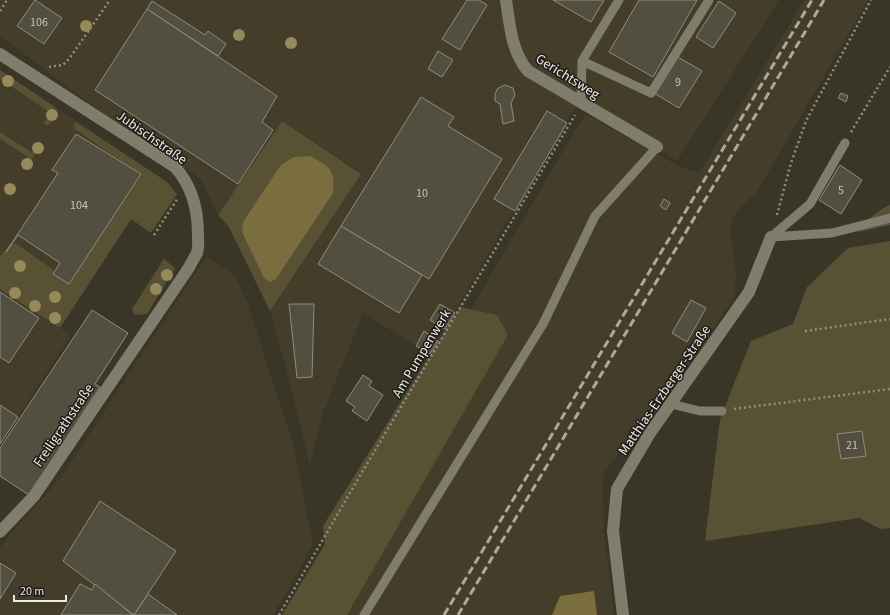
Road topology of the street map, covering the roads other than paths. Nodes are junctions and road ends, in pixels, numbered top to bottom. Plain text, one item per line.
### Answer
1 (506, 0) edge
2 (619, 0) edge
3 (709, 0) edge
4 (0, 54) edge
5 (582, 61) junction
6 (581, 102) junction
7 (845, 143) road end
8 (656, 147) joint
9 (890, 218) edge
10 (771, 237) junction
11 (146, 330) joint
12 (671, 404) junction
13 (722, 411) road end
14 (0, 532) edge
15 (364, 615) edge
16 (623, 615) edge

1 - 6 street, Gerichtsweg
2 - 5 lane
3 - 5 lane
4 - 11 street, Jubischstraße
5 - 6 lane
6 - 8 street, Gerichtsweg
7 - 10 lane
8 - 15 lane
9 - 10 lane
10 - 12 street, Matthias-Erzberger-Straße
11 - 14 street, Freiligrathstraße
12 - 13 lane
12 - 16 street, Matthias-Erzberger-Straße

